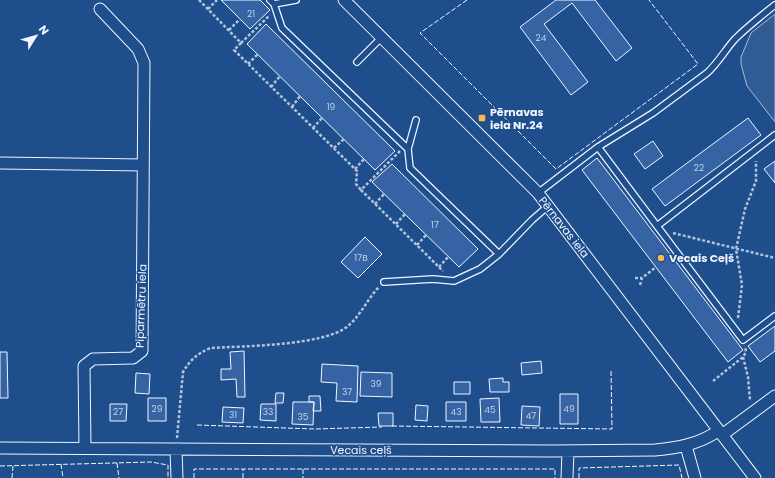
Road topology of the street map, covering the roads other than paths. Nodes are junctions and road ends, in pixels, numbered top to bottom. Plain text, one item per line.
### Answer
1 (296, 0) edge
2 (344, 0) edge
3 (273, 5) edge
4 (775, 5) edge
5 (100, 9) dead end
6 (381, 38) junction
7 (357, 62) dead end
8 (416, 120) dead end
9 (775, 135) edge
10 (407, 147) junction
11 (598, 147) junction
12 (0, 163) edge
13 (143, 165) junction
14 (538, 193) junction
15 (548, 206) junction
16 (659, 228) junction
17 (499, 254) junction
18 (384, 282) road end
19 (775, 316) edge
20 (775, 396) edge
21 (720, 433) junction
22 (686, 446) junction
23 (0, 448) edge
24 (85, 448) junction
25 (176, 449) junction
26 (568, 451) junction
27 (177, 478) edge
28 (567, 478) edge
29 (695, 478) edge
30 (755, 478) edge

1 - 3 lane
2 - 6 street, Pērnavas iela
3 - 10 lane
4 - 11 lane
5 - 13 street, Piparmētru iela
6 - 7 lane
6 - 14 street, Pērnavas iela
8 - 10 lane
9 - 16 lane
10 - 17 lane
11 - 14 lane
11 - 16 lane
12 - 13 street
13 - 24 street, Piparmētru iela
14 - 15 street, Pērnavas iela
15 - 17 lane
15 - 21 street, Pērnavas iela
16 - 19 lane
17 - 18 lane
20 - 21 street, Vecais ceļš
21 - 22 street, Vecais ceļš
21 - 30 street, Pērnavas iela
22 - 26 street, Vecais ceļš
22 - 29 street
23 - 24 street, Vecais ceļš
24 - 25 street, Vecais ceļš
25 - 26 street, Vecais ceļš
25 - 27 street
26 - 28 street

